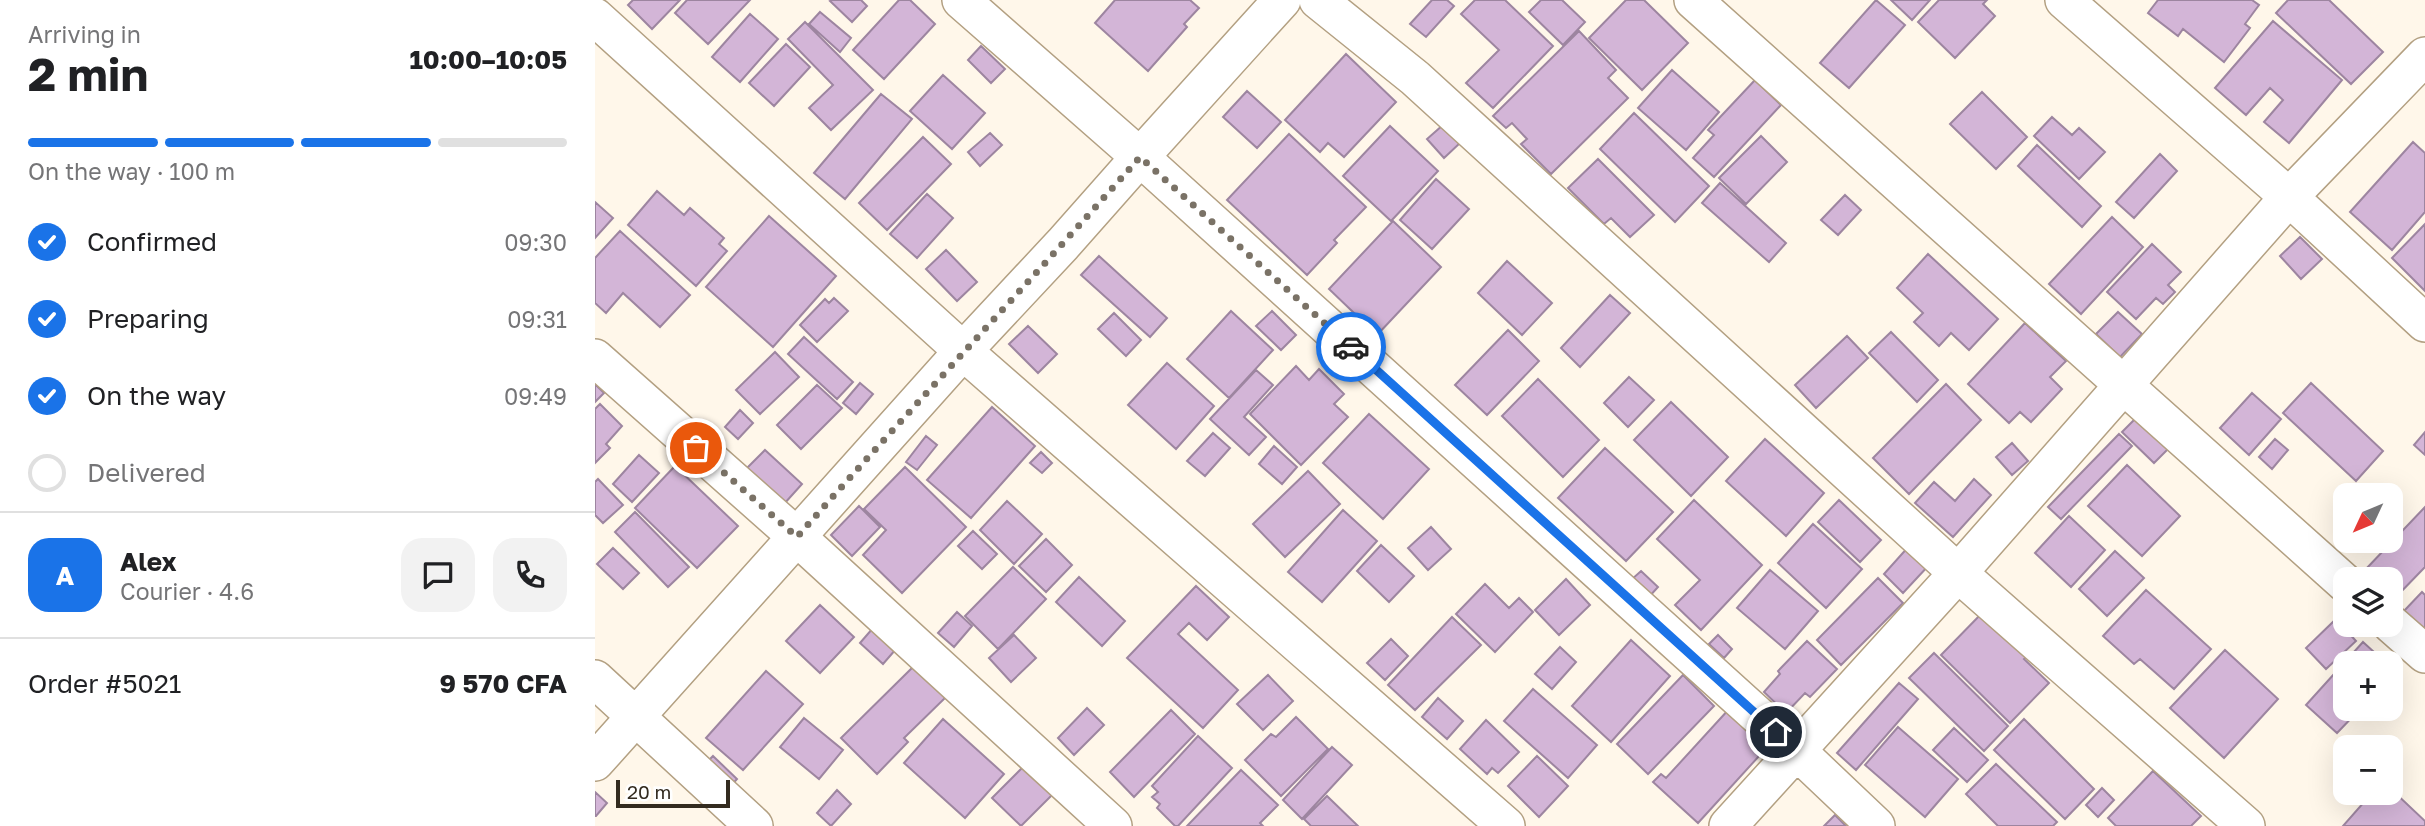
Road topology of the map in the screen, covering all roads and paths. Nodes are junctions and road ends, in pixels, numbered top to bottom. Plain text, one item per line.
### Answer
1 (961, 0) edge
2 (1282, 0) edge
3 (1318, 0) edge
4 (1693, 0) edge
5 (2064, 0) edge
6 (595, 17) edge
7 (2425, 56) edge
8 (1140, 157) junction
9 (2289, 197) junction
10 (2425, 323) edge
11 (963, 351) junction
12 (595, 358) edge
13 (2123, 385) junction
14 (797, 537) junction
15 (2333, 572) edge
16 (1958, 573) junction
17 (2403, 635) edge
18 (2425, 654) edge
19 (595, 679) edge
20 (637, 716) junction
21 (1797, 751) junction
22 (595, 762) edge
23 (754, 826) edge
24 (1113, 826) edge
25 (1506, 826) edge
26 (1728, 826) edge
27 (1876, 826) edge
28 (2246, 826) edge

1 - 8 street
2 - 8 street
3 - 16 street
4 - 13 street
5 - 9 street
6 - 11 street
7 - 9 street
8 - 11 street
8 - 21 street
9 - 10 street
9 - 13 street
11 - 14 street
11 - 25 street
12 - 14 street
13 - 15 street
13 - 16 street
14 - 20 street
14 - 24 street
16 - 21 street
16 - 28 street
17 - 18 street
19 - 20 street
20 - 22 street
20 - 23 street
21 - 26 street
21 - 27 street

